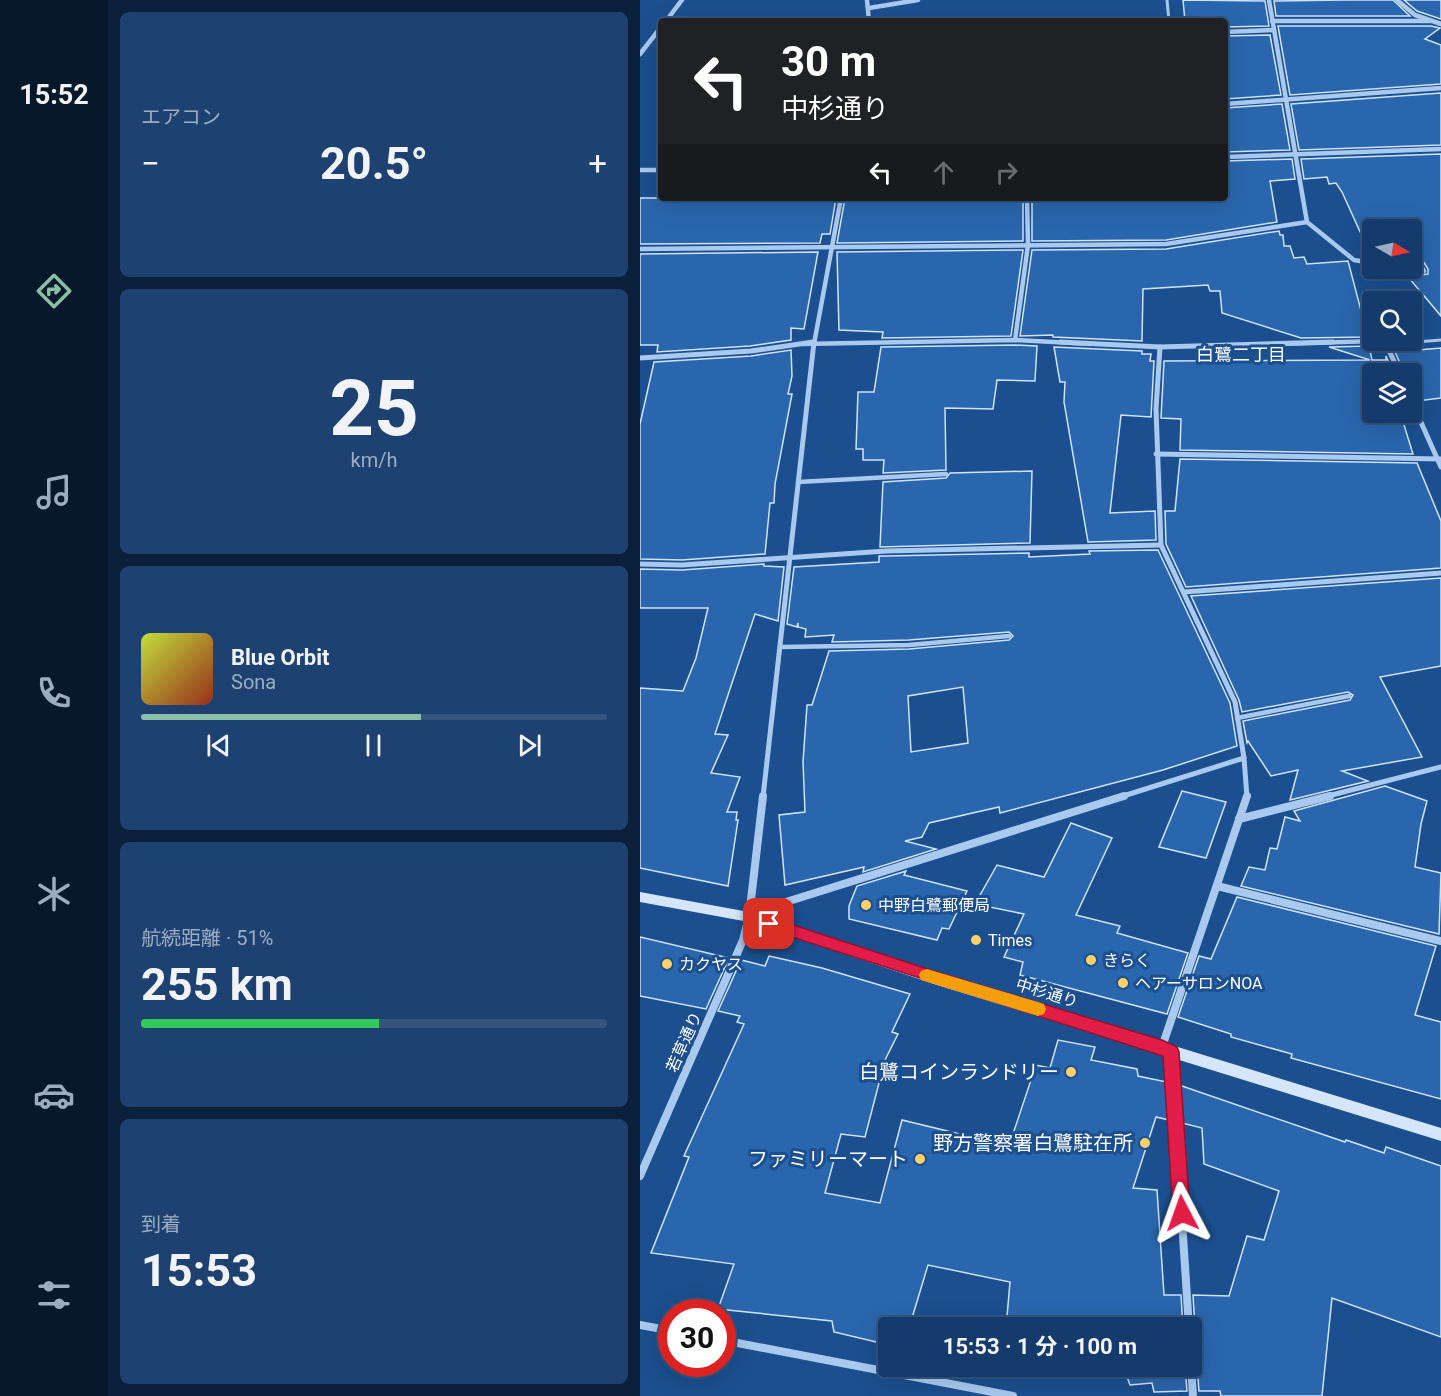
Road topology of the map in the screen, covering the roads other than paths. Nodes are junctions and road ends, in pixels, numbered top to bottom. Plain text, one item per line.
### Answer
1 (682, 0) edge
2 (867, 0) edge
3 (918, 0) edge
4 (1167, 0) edge
5 (1269, 0) edge
6 (1397, 0) edge
7 (869, 8) junction
8 (668, 18) edge
9 (869, 18) edge
10 (1169, 18) edge
11 (1272, 21) junction
12 (1431, 21) junction
13 (1441, 24) edge
14 (1274, 30) junction
15 (658, 31) edge
16 (1228, 32) edge
17 (640, 54) edge
18 (1441, 88) edge
19 (1285, 100) junction
20 (1228, 104) edge
21 (1441, 149) edge
22 (1295, 154) junction
23 (1228, 157) edge
24 (640, 170) edge
25 (658, 170) edge
26 (840, 201) edge
27 (1027, 201) edge
28 (1307, 222) junction
29 (1028, 244) junction
30 (830, 246) junction
31 (640, 249) edge
32 (1362, 261) edge
33 (1015, 340) junction
34 (1441, 340) edge
35 (1362, 341) edge
36 (1422, 341) edge
37 (814, 342) junction
38 (1160, 347) junction
39 (640, 358) edge
40 (1422, 423) edge
41 (1156, 454) junction
42 (1438, 459) edge
43 (1441, 467) edge
44 (946, 474) dead end
45 (798, 482) junction
46 (1161, 545) junction
47 (791, 556) junction
48 (640, 564) edge
49 (1441, 573) edge
50 (1184, 592) junction
51 (1009, 636) dead end
52 (781, 647) junction
53 (1349, 696) dead end
54 (1237, 718) junction
55 (1244, 758) junction
56 (1441, 767) edge
57 (1239, 819) junction
58 (1217, 886) junction
59 (640, 897) edge
60 (749, 917) junction
61 (1441, 941) edge
62 (1166, 1050) junction
63 (1441, 1135) edge
64 (640, 1176) edge
65 (1188, 1317) edge
66 (640, 1325) edge
67 (658, 1328) edge
68 (736, 1343) edge
69 (1192, 1377) edge
70 (1013, 1396) edge
71 (1193, 1396) edge

1 - 8 street
2 - 7 street
3 - 7 street
4 - 10 lane
5 - 11 street
6 - 12 street
7 - 9 street
11 - 12 street
11 - 14 street
12 - 13 street
14 - 16 street
14 - 19 street
15 - 17 street
18 - 19 street
19 - 20 street
19 - 22 street
21 - 22 street
22 - 23 street
22 - 28 street
24 - 25 street
26 - 30 street, 若草通り
27 - 29 street
28 - 29 street
28 - 32 street
29 - 30 street
29 - 33 street
30 - 31 street
30 - 37 street, 若草通り
33 - 37 street
33 - 38 street
34 - 36 lane
35 - 38 street
37 - 39 street
37 - 45 street, 若草通り
38 - 41 street
40 - 42 street
41 - 42 street
41 - 46 street
42 - 43 street
44 - 45 lane
45 - 47 street, 若草通り
46 - 47 street
46 - 50 street
47 - 48 street
47 - 52 street, 若草通り
49 - 50 street
50 - 54 street
51 - 52 lane
52 - 60 street, 若草通り
53 - 54 lane
54 - 55 street
55 - 57 street
55 - 60 street
56 - 57 street
57 - 58 street
58 - 61 street
58 - 62 street
59 - 60 main road, 中杉通り
60 - 62 main road, 中杉通り
60 - 64 street, 若草通り
62 - 63 main road, 中杉通り
62 - 65 street
66 - 67 street
68 - 70 street
69 - 71 street

